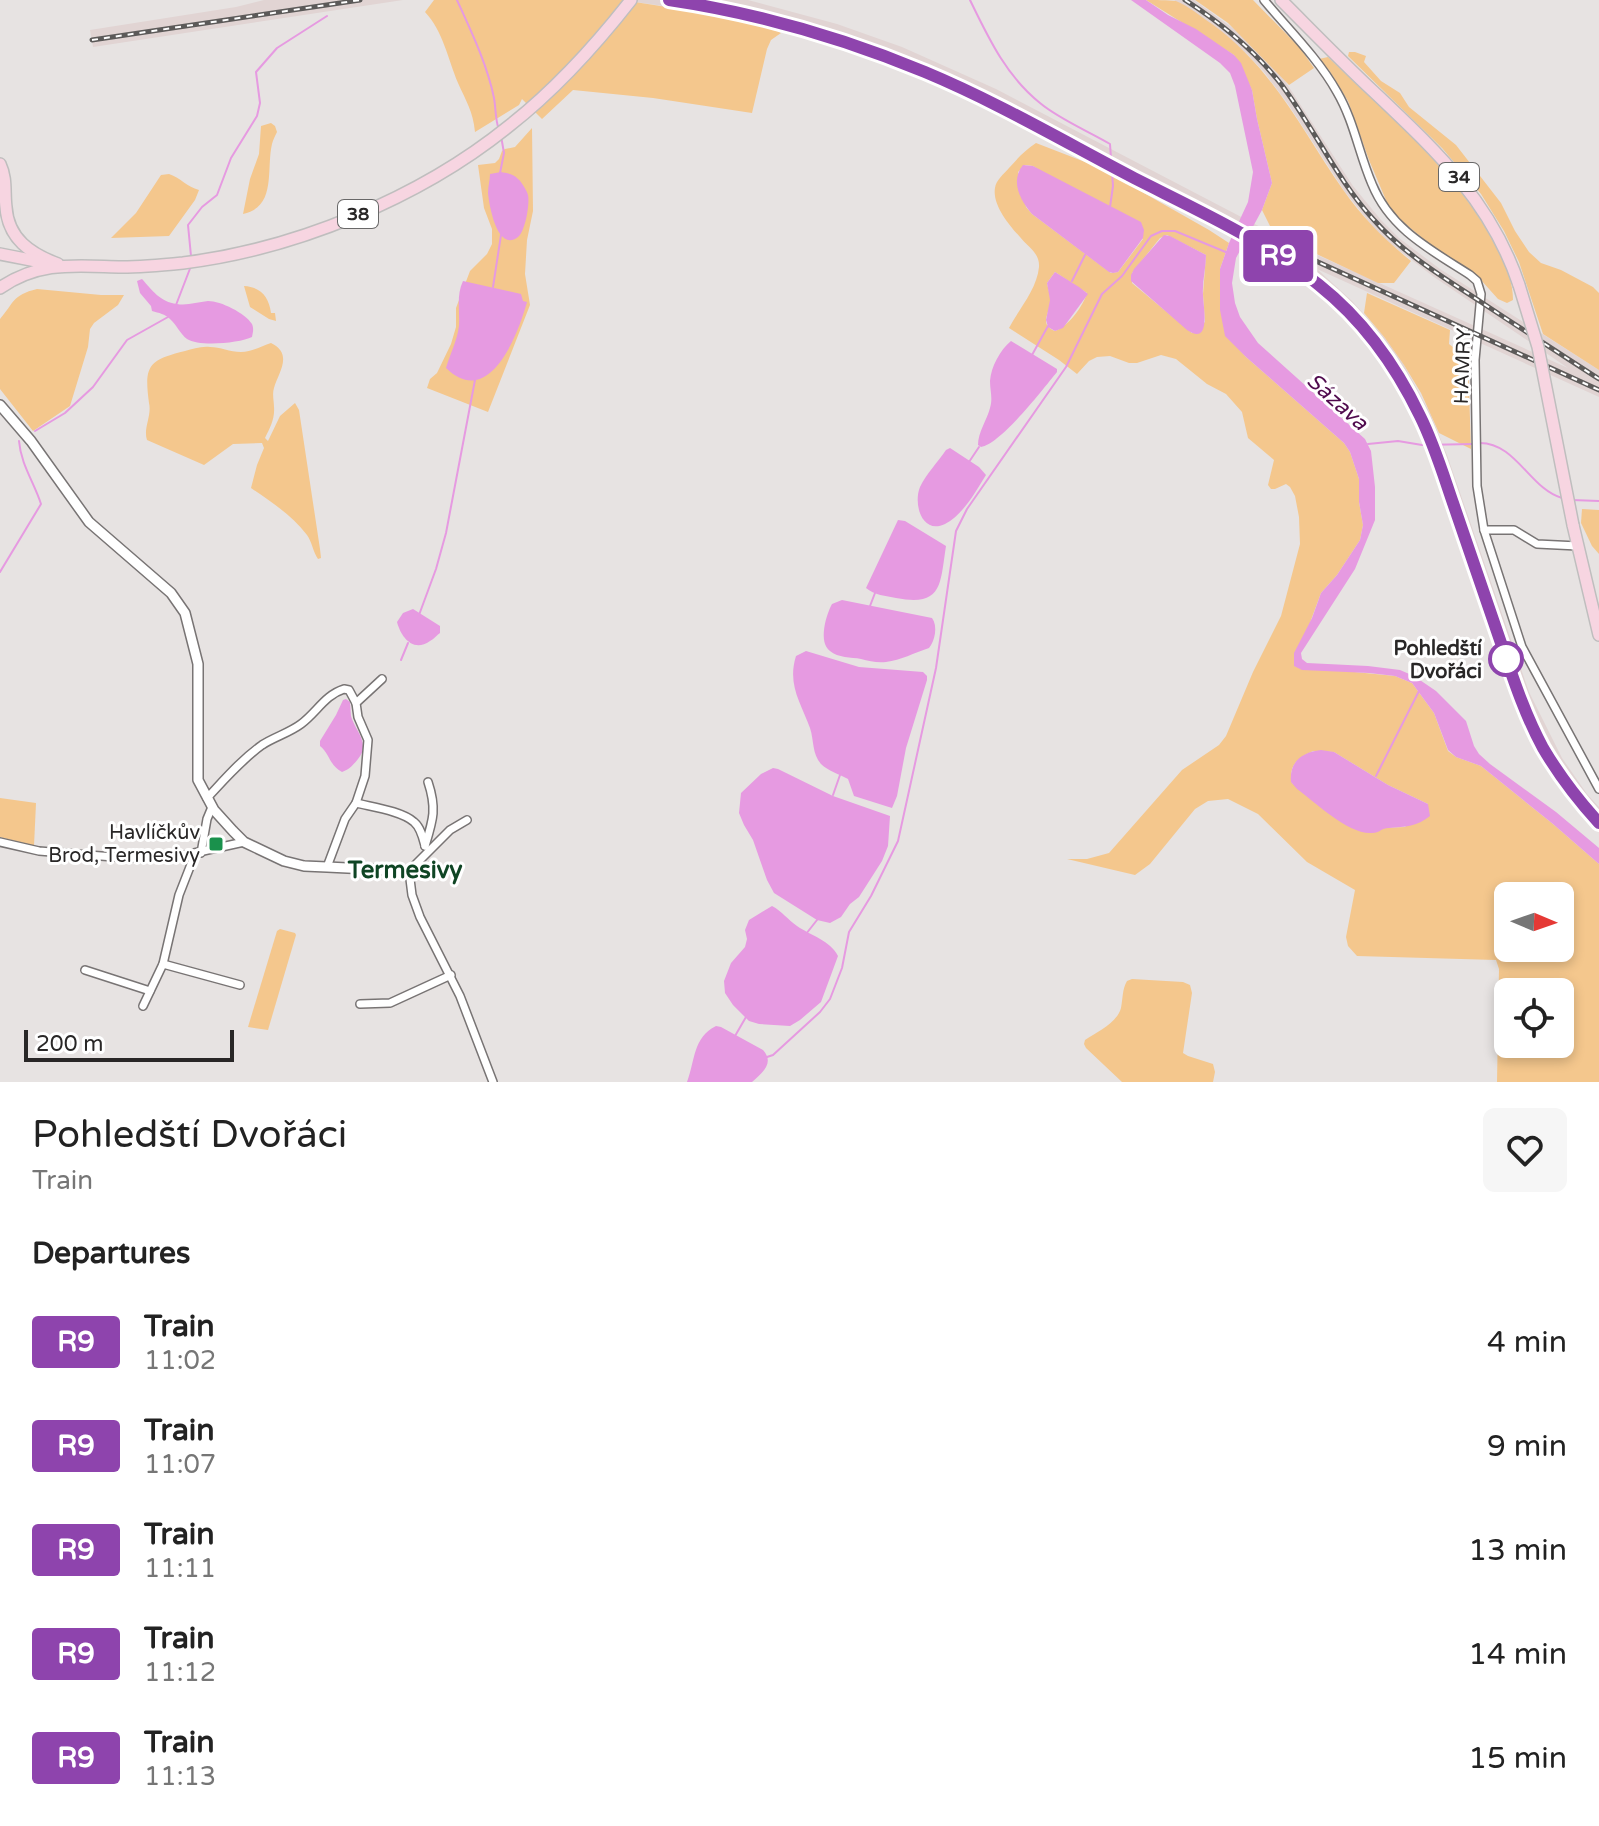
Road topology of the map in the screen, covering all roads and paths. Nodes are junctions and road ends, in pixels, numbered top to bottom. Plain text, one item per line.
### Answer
1 (631, 0) edge
2 (1264, 0) edge
3 (1281, 0) edge
4 (0, 164) edge
5 (5, 198) junction
6 (0, 213) edge
7 (0, 254) edge
8 (61, 265) junction
9 (0, 288) edge
10 (0, 405) edge
11 (1484, 530) junction
12 (1579, 546) junction
13 (1599, 635) edge
14 (382, 679) dead end
15 (356, 703) junction
16 (428, 782) dead end
17 (1599, 789) edge
18 (210, 803) junction
19 (356, 803) junction
20 (467, 820) dead end
21 (0, 842) edge
22 (244, 842) junction
23 (425, 846) junction
24 (198, 853) junction
25 (423, 856) junction
26 (327, 867) junction
27 (409, 871) junction
28 (163, 964) junction
29 (85, 970) dead end
30 (451, 975) junction
31 (240, 985) dead end
32 (150, 991) junction
33 (360, 1004) dead end
34 (143, 1006) dead end
35 (493, 1082) edge

1 - 8 main road, 38
2 - 11 street, HAMRY
3 - 12 main road, 34, bridge
4 - 5 main road
5 - 6 main road
5 - 8 main road
7 - 8 main road, 38
8 - 9 main road
10 - 18 street
11 - 12 street
11 - 17 street, HAMRY
12 - 13 main road, 34
14 - 15 street
15 - 18 street
15 - 19 street
16 - 23 street
18 - 22 street
18 - 24 street
19 - 23 street
19 - 26 street
20 - 25 street
21 - 24 street
22 - 24 street
22 - 26 street
23 - 25 street
24 - 28 street
25 - 27 street
26 - 27 street
27 - 30 street
28 - 31 street
28 - 32 street
29 - 32 street
30 - 33 street
30 - 35 street
32 - 34 street

